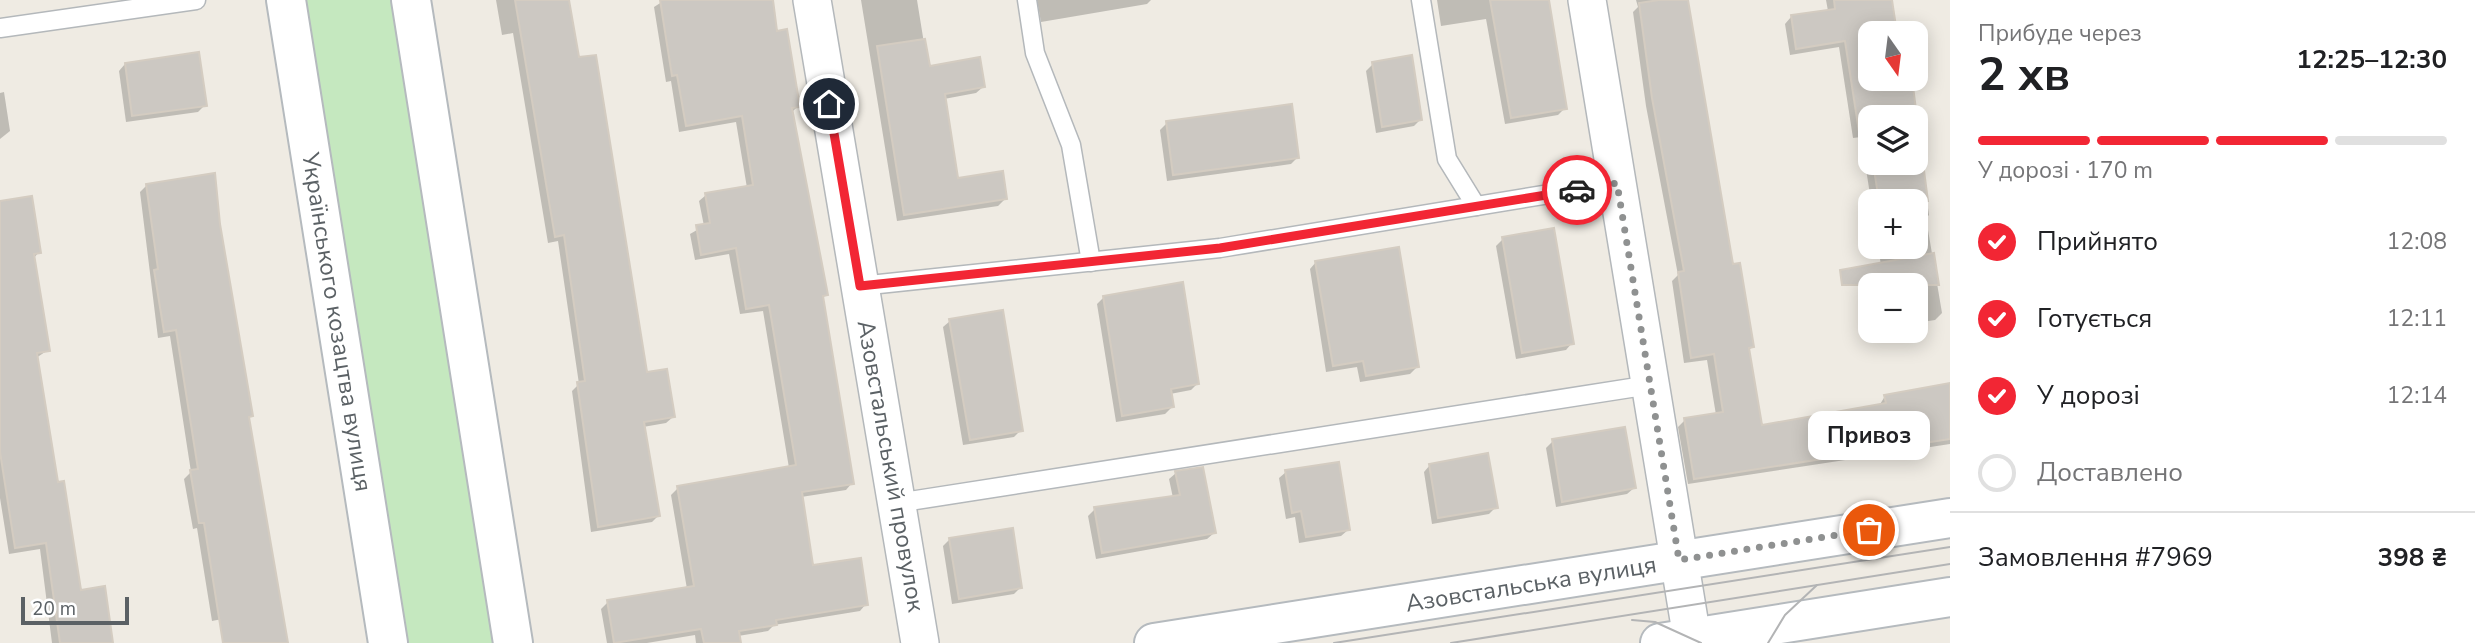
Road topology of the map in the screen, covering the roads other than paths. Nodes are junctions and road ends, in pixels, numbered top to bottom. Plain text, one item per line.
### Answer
1 (196, 0) edge
2 (285, 0) edge
3 (411, 0) edge
4 (812, 0) edge
5 (1027, 0) edge
6 (1421, 0) edge
7 (1587, 0) edge
8 (0, 28) edge
9 (1617, 183) junction
10 (1476, 206) junction
11 (1091, 262) junction
12 (860, 286) junction
13 (1650, 384) junction
14 (897, 503) junction
15 (1950, 518) edge
16 (1679, 560) junction
17 (1950, 597) edge
18 (1676, 640) edge
19 (388, 643) edge
20 (513, 643) edge
21 (920, 643) edge
22 (1154, 643) edge

1 - 8 lane
2 - 19 street, Українського козацтва вулиця
3 - 20 street
4 - 12 street, Азовстальський провулок
5 - 11 lane
6 - 10 lane
7 - 9 street
9 - 10 lane
9 - 13 street
10 - 11 lane
11 - 12 lane
12 - 14 street, Азовстальський провулок
13 - 14 lane
13 - 16 street
14 - 21 street, Азовстальський провулок
15 - 16 street, Азовстальська вулиця
16 - 18 street
16 - 22 street, Азовстальська вулиця
17 - 18 street

